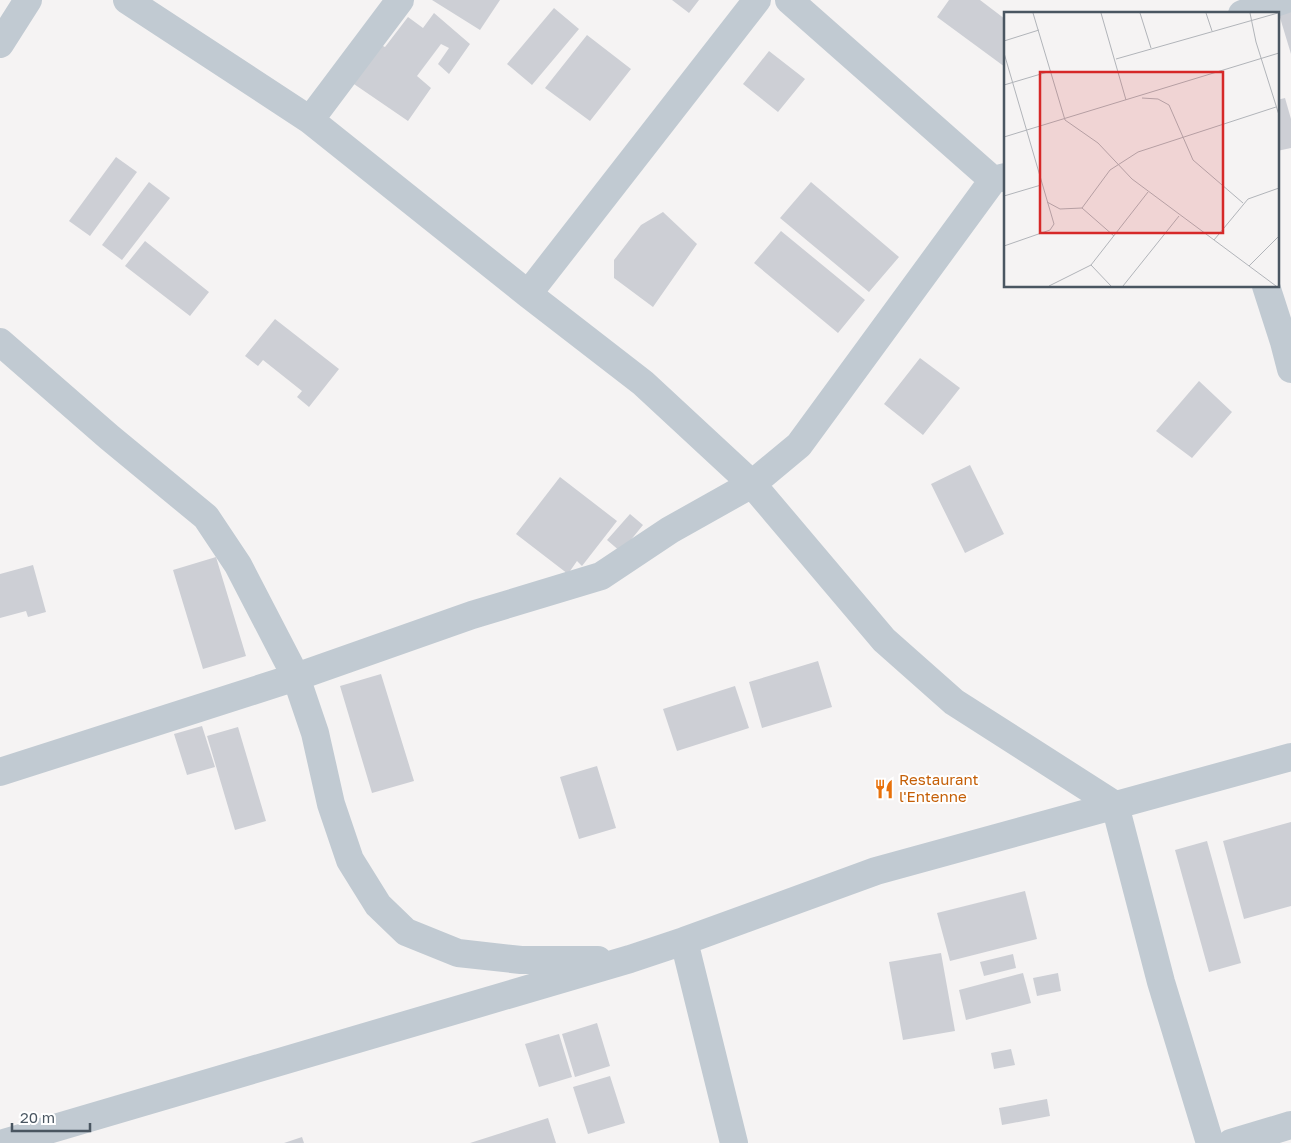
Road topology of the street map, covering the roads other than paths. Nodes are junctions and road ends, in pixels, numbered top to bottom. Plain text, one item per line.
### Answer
1 (28, 0) edge
2 (127, 0) edge
3 (400, 0) edge
4 (757, 0) edge
5 (789, 0) edge
6 (1284, 0) edge
7 (1248, 12) edge
8 (0, 44) edge
9 (310, 120) junction
10 (999, 179) edge
11 (1267, 288) edge
12 (528, 294) junction
13 (1288, 341) edge
14 (0, 342) edge
15 (1291, 369) edge
16 (752, 484) junction
17 (296, 677) junction
18 (1291, 757) edge
19 (0, 772) edge
20 (1115, 805) junction
21 (684, 941) junction
22 (630, 960) junction
23 (1291, 1125) edge
24 (4, 1143) edge
25 (734, 1143) edge
26 (1210, 1143) edge
27 (1231, 1143) edge

1 - 8 street
2 - 9 street
3 - 9 street
4 - 12 street
5 - 10 street
6 - 7 street
9 - 12 street
10 - 16 street
11 - 13 street
12 - 16 street
13 - 15 street
14 - 17 street
16 - 17 street
16 - 20 street
17 - 19 street
17 - 22 street
18 - 20 street
20 - 21 street
20 - 26 street
21 - 22 street
21 - 25 street
22 - 24 street
23 - 27 street

